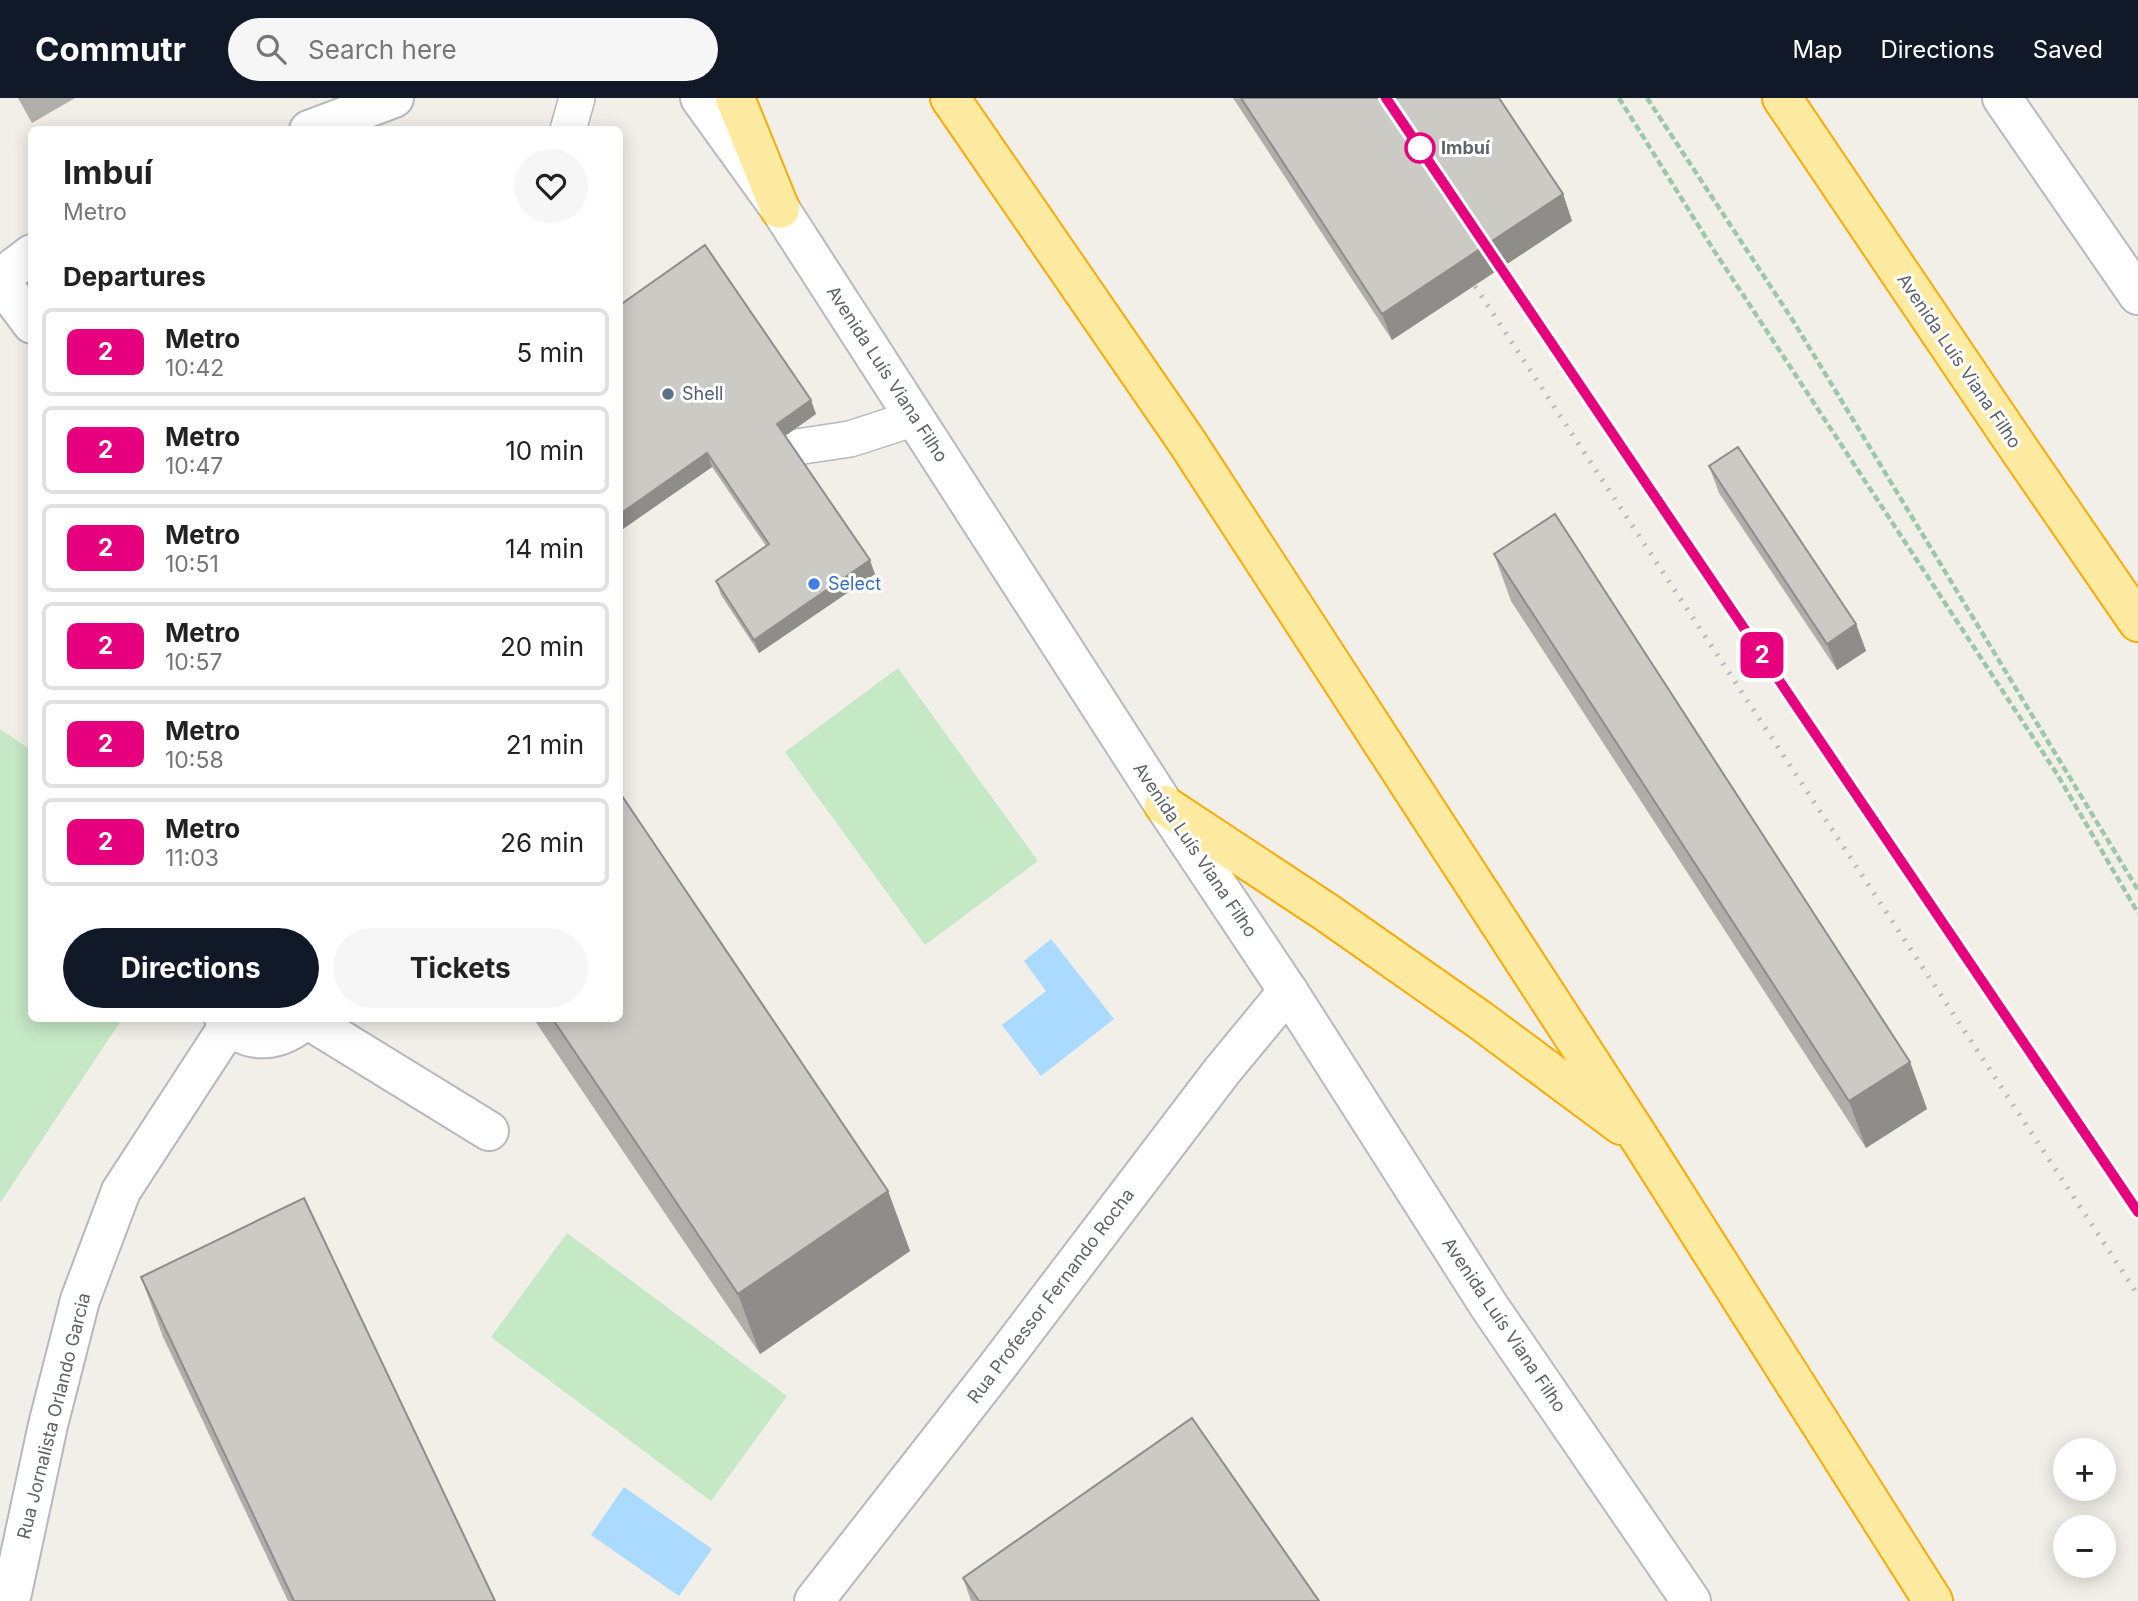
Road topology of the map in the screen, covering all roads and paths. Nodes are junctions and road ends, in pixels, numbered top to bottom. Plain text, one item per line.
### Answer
1 (394, 98) edge
2 (577, 98) edge
3 (700, 98) edge
4 (735, 98) edge
5 (950, 98) edge
6 (1619, 98) edge
7 (1647, 98) edge
8 (1782, 98) edge
9 (2002, 98) edge
10 (322, 126) edge
11 (569, 126) edge
12 (780, 209) junction
13 (28, 257) edge
14 (0, 280) edge
15 (2138, 295) edge
16 (28, 318) edge
17 (915, 418) junction
18 (790, 448) edge
19 (2138, 622) edge
20 (1164, 805) junction
21 (2138, 890) edge
22 (2138, 913) edge
23 (1288, 991) junction
24 (227, 1022) edge
25 (304, 1022) edge
26 (312, 1022) edge
27 (489, 1131) dead end
28 (1640, 1139) junction
29 (12, 1593) edge
30 (814, 1601) edge
31 (1691, 1601) edge
32 (1933, 1601) edge

1 - 10 main road
2 - 11 lane
3 - 12 main road, Avenida Luís Viana Filho
4 - 12 highway
5 - 28 highway
6 - 22 path
7 - 21 path
8 - 19 highway, Avenida Luís Viana Filho
9 - 15 main road
12 - 17 main road, Avenida Luís Viana Filho
13 - 14 main road
14 - 16 main road
17 - 18 lane
17 - 20 main road, Avenida Luís Viana Filho
20 - 23 main road, Avenida Luís Viana Filho
20 - 28 highway
23 - 30 main road, Rua Professor Fernando Rocha
23 - 31 main road, Avenida Luís Viana Filho
24 - 25 main road
24 - 29 main road, Rua Jornalista Orlando Garcia
26 - 27 main road
28 - 32 highway

